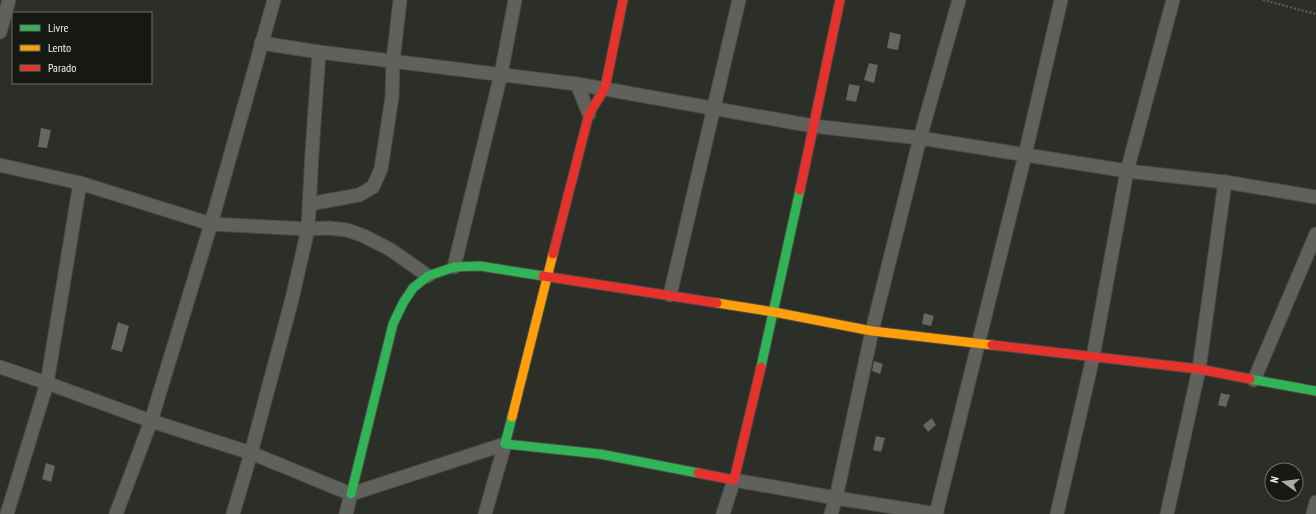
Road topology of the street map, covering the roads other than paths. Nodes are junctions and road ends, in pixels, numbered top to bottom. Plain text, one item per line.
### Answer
1 (9, 0) edge
2 (274, 0) edge
3 (400, 0) edge
4 (514, 0) edge
5 (623, 0) edge
6 (739, 0) edge
7 (840, 0) edge
8 (959, 0) edge
9 (1061, 0) edge
10 (1173, 0) edge
11 (0, 32) edge
12 (261, 43) junction
13 (319, 52) junction
14 (393, 61) junction
15 (501, 74) junction
16 (577, 84) junction
17 (605, 88) junction
18 (713, 109) junction
19 (589, 114) junction
20 (813, 126) junction
21 (920, 138) junction
22 (1025, 155) junction
23 (0, 165) edge
24 (1127, 171) junction
25 (1225, 182) junction
26 (80, 183) junction
27 (1316, 197) edge
28 (309, 204) junction
29 (211, 224) junction
30 (308, 229) junction
31 (1316, 234) edge
32 (454, 267) junction
33 (548, 275) junction
34 (428, 276) junction
35 (670, 295) junction
36 (774, 312) junction
37 (872, 330) junction
38 (979, 342) junction
39 (1093, 357) junction
40 (0, 367) edge
41 (1199, 369) junction
42 (1254, 380) junction
43 (47, 383) junction
44 (1316, 391) edge
45 (151, 421) junction
46 (504, 444) junction
47 (251, 453) junction
48 (734, 480) junction
49 (351, 494) junction
50 (836, 498) junction
51 (1316, 502) edge
52 (7, 514) edge
53 (116, 514) edge
54 (233, 514) edge
55 (346, 514) edge
56 (484, 514) edge
57 (723, 514) edge
58 (831, 514) edge
59 (936, 514) edge
60 (1057, 514) edge
61 (1167, 514) edge
62 (1313, 514) edge

1 - 11 street
2 - 12 street
3 - 14 street
4 - 15 street
5 - 17 street
6 - 18 street
7 - 20 street
8 - 21 street
9 - 22 street
10 - 24 street
12 - 13 street
12 - 29 street
13 - 14 street
13 - 28 street
14 - 15 street
14 - 28 street
15 - 16 street
15 - 32 street
16 - 17 street
16 - 19 street
17 - 18 street
17 - 19 street
18 - 20 street
18 - 35 street
19 - 33 street
20 - 21 street
20 - 36 street
21 - 22 street
21 - 37 street
22 - 24 street
22 - 38 street
23 - 26 street
24 - 25 street
24 - 39 street
25 - 27 street
25 - 41 street
26 - 29 street
26 - 43 street
28 - 30 street
29 - 30 street
29 - 45 street
30 - 34 street
30 - 47 street
31 - 42 street
32 - 33 street
32 - 34 street
33 - 35 street
33 - 46 street
34 - 49 street
35 - 36 street
36 - 37 street
36 - 48 street
37 - 38 street
37 - 50 street
38 - 39 street
38 - 59 street
39 - 41 street
39 - 60 street
40 - 43 street
41 - 42 street
41 - 61 street
42 - 44 street
43 - 45 street
43 - 52 street
45 - 47 street
45 - 53 street
46 - 48 street
46 - 49 street
46 - 56 street
47 - 49 street
47 - 54 street
48 - 50 street
48 - 57 street
49 - 55 street
50 - 58 street
50 - 59 street
51 - 62 street

